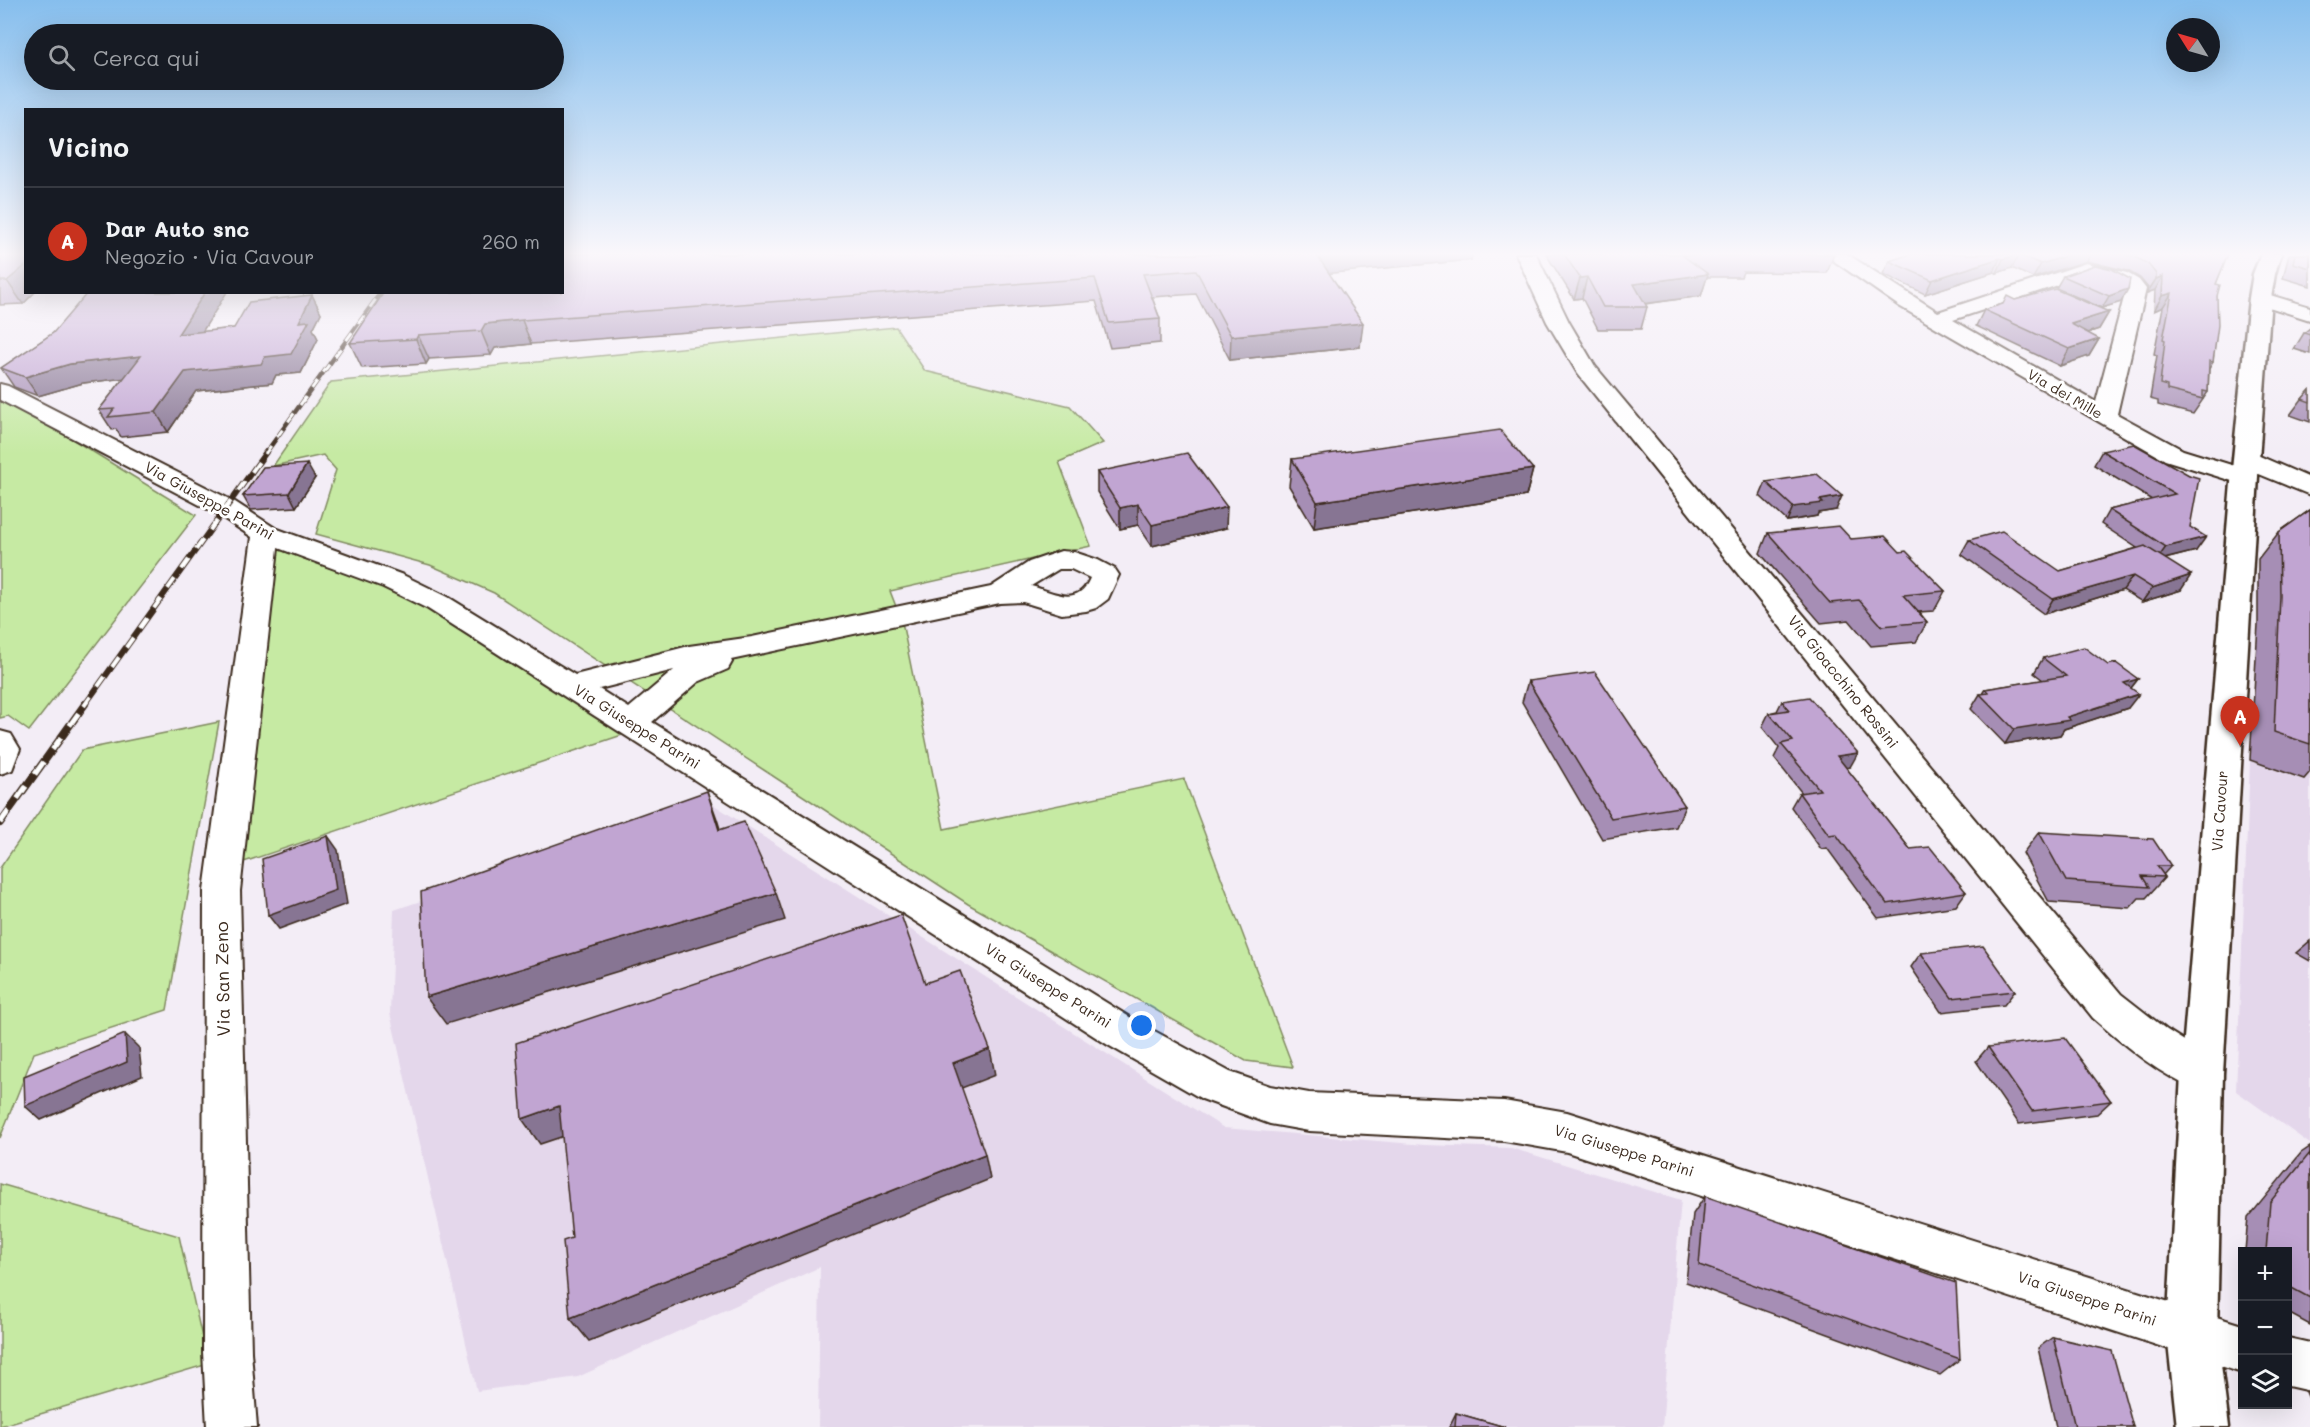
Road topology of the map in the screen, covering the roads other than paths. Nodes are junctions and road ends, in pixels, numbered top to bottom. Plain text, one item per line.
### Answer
1 (1557, 321) edge
2 (1939, 321) edge
3 (2128, 321) edge
4 (2258, 321) edge
5 (0, 391) edge
6 (2104, 417) junction
7 (2245, 468) junction
8 (2310, 487) edge
9 (266, 534) junction
10 (1000, 594) dead end
11 (752, 647) junction
12 (572, 686) junction
13 (631, 723) junction
14 (0, 742) edge
15 (0, 762) edge
16 (2202, 1074) junction
17 (2192, 1333) junction
18 (2238, 1348) edge
19 (2292, 1363) edge
20 (2310, 1367) edge
21 (232, 1427) edge
22 (2203, 1427) edge

1 - 16 street, Via Gioacchino Rossini
2 - 6 street, Via dei Mille
3 - 6 street
4 - 7 street, Via Cavour
5 - 9 street, Via Giuseppe Parini
6 - 7 street, Via dei Mille
7 - 8 street, Via dei Mille
7 - 16 street, Via Cavour
9 - 12 street, Via Giuseppe Parini
9 - 21 street, Via San Zeno
10 - 11 street
11 - 12 street
11 - 13 street
12 - 13 street, Via Giuseppe Parini
13 - 17 street, Via Giuseppe Parini
14 - 15 street
16 - 17 street, Via Cavour
17 - 18 street, Via Giuseppe Parini
17 - 22 street, Via Cavour
19 - 20 street

